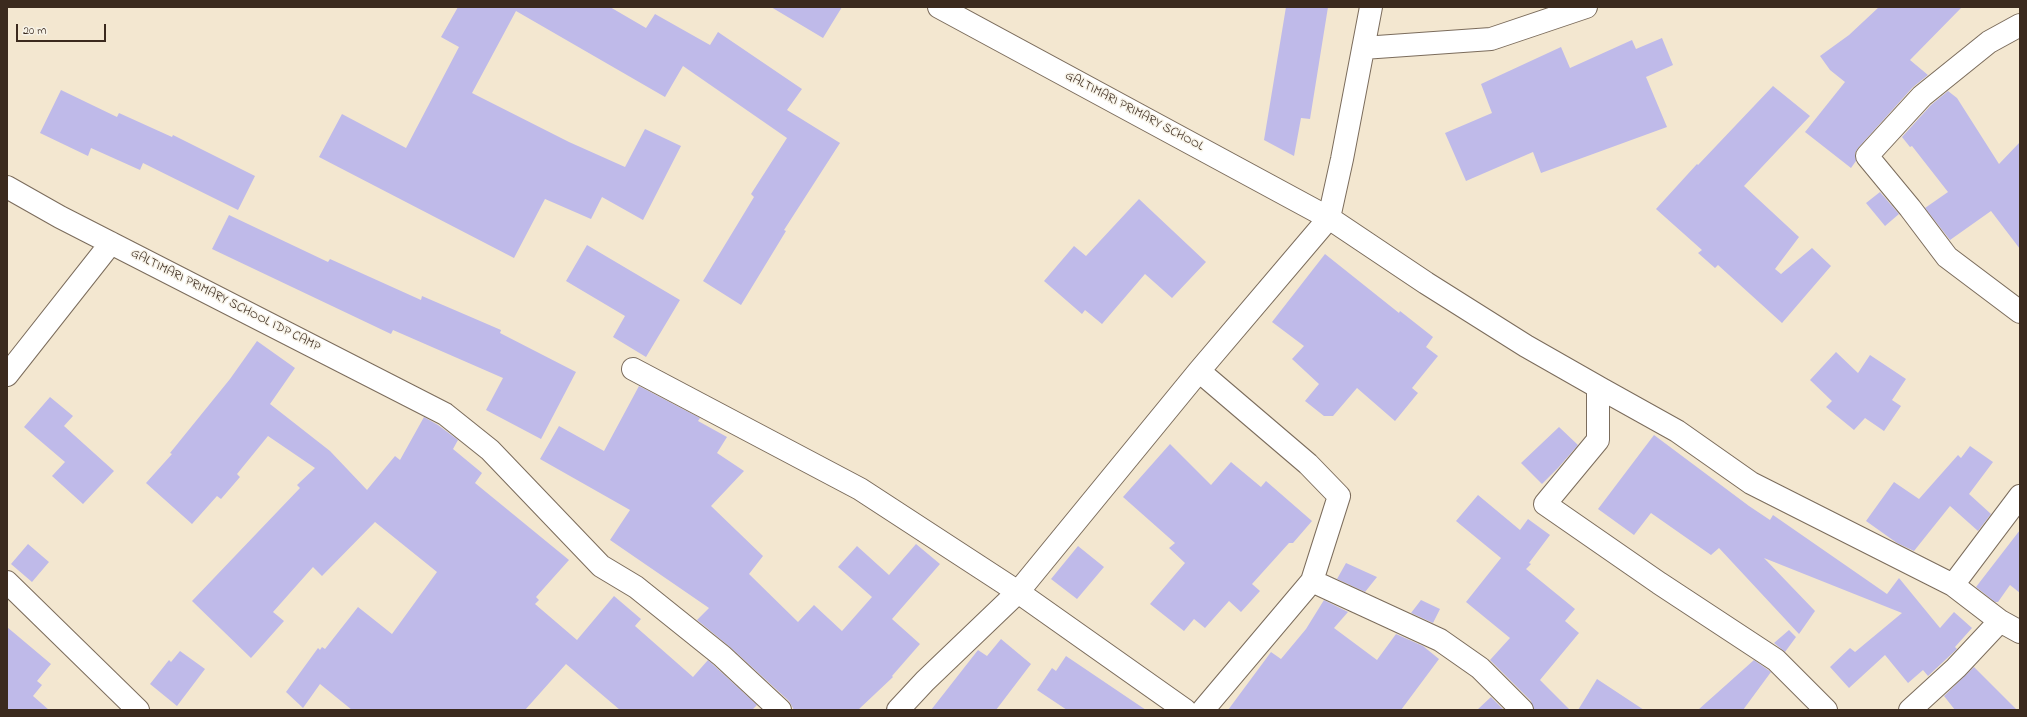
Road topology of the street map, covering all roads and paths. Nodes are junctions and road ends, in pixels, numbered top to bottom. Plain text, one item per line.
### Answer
1 (939, 7) edge
2 (1371, 7) edge
3 (1586, 7) edge
4 (2020, 25) edge
5 (1363, 48) junction
6 (7, 187) edge
7 (1329, 218) junction
8 (111, 242) junction
9 (2020, 312) edge
10 (633, 369) dead end
11 (1199, 371) junction
12 (7, 375) edge
13 (1598, 387) junction
14 (2020, 496) edge
15 (1312, 581) junction
16 (7, 582) edge
17 (1953, 585) junction
18 (1018, 592) junction
19 (2000, 621) junction
20 (2020, 632) edge
21 (138, 710) edge
22 (780, 710) edge
23 (898, 710) edge
24 (1185, 710) edge
25 (1203, 710) edge
26 (1522, 710) edge
27 (1826, 710) edge
28 (1910, 710) edge

1 - 7 street, GALTIMARI PRIMARY SCHOOL
2 - 5 street
3 - 5 street
4 - 9 street
5 - 7 street
6 - 8 street, GALTIMARI PRIMARY SCHOOL IDP CAMP
7 - 11 street
7 - 13 street, GALTIMARI PRIMARY SCHOOL
8 - 12 street
8 - 22 street, GALTIMARI PRIMARY SCHOOL IDP CAMP
10 - 18 street
11 - 15 street
11 - 18 street
13 - 17 street, GALTIMARI PRIMARY SCHOOL
13 - 27 street
14 - 17 street
15 - 25 street
15 - 26 street
16 - 21 street
17 - 19 street, GALTIMARI PRIMARY SCHOOL
18 - 23 street
18 - 24 street
19 - 20 street, GALTIMARI PRIMARY SCHOOL
19 - 28 street

